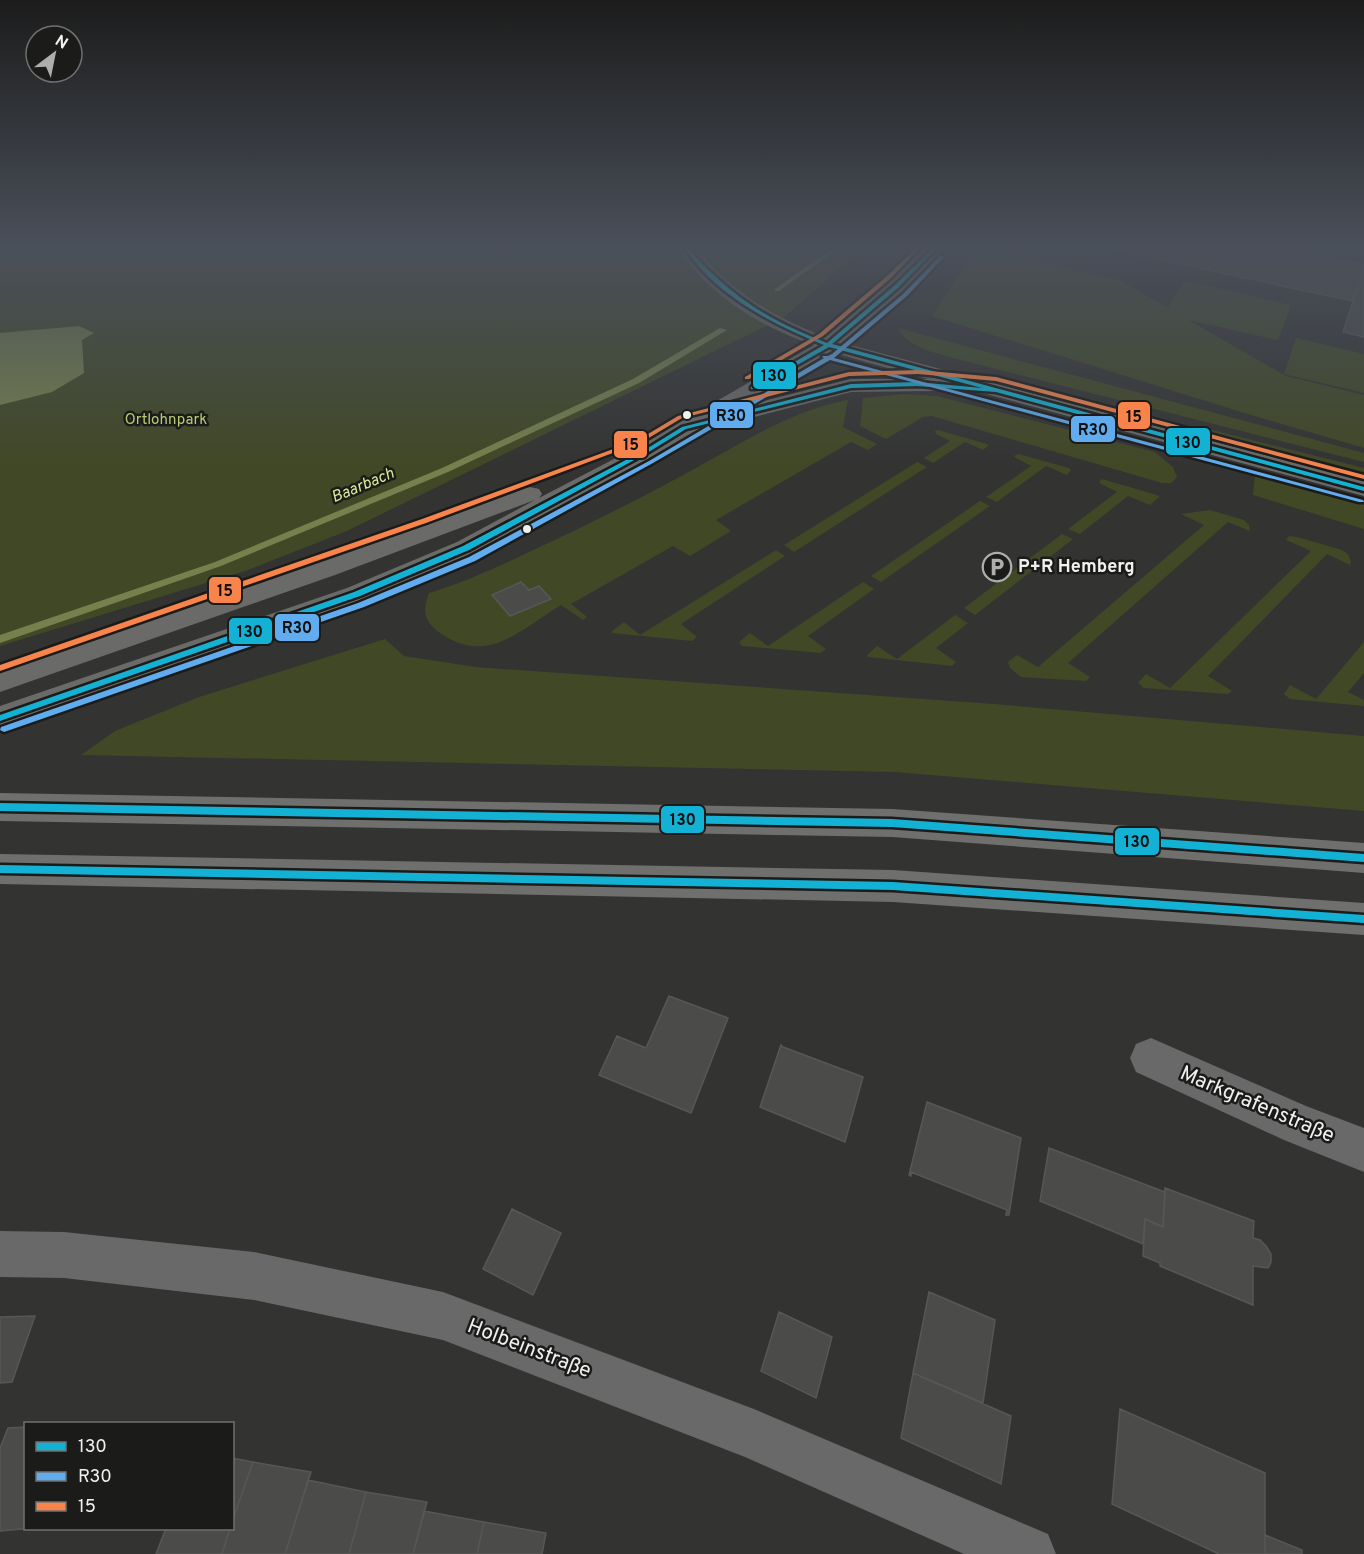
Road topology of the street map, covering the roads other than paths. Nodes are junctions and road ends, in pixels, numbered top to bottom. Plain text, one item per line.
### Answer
1 (772, 322) edge
2 (855, 322) edge
3 (828, 345) junction
4 (994, 391) junction
5 (684, 428) junction
6 (645, 452) junction
7 (1364, 489) edge
8 (0, 681) edge
9 (0, 718) edge
10 (0, 807) edge
11 (1364, 858) edge
12 (12, 869) edge
13 (1364, 919) edge
14 (1151, 1058) dead end
15 (1364, 1150) edge
16 (0, 1254) edge
17 (1028, 1554) edge

1 - 3 street
2 - 3 main road
3 - 4 street
3 - 5 main road
4 - 5 street
4 - 7 street
5 - 6 main road
6 - 8 main road
6 - 9 main road
10 - 11 highway
12 - 13 highway
14 - 15 street, Markgrafenstraße
16 - 17 street, Holbeinstraße

